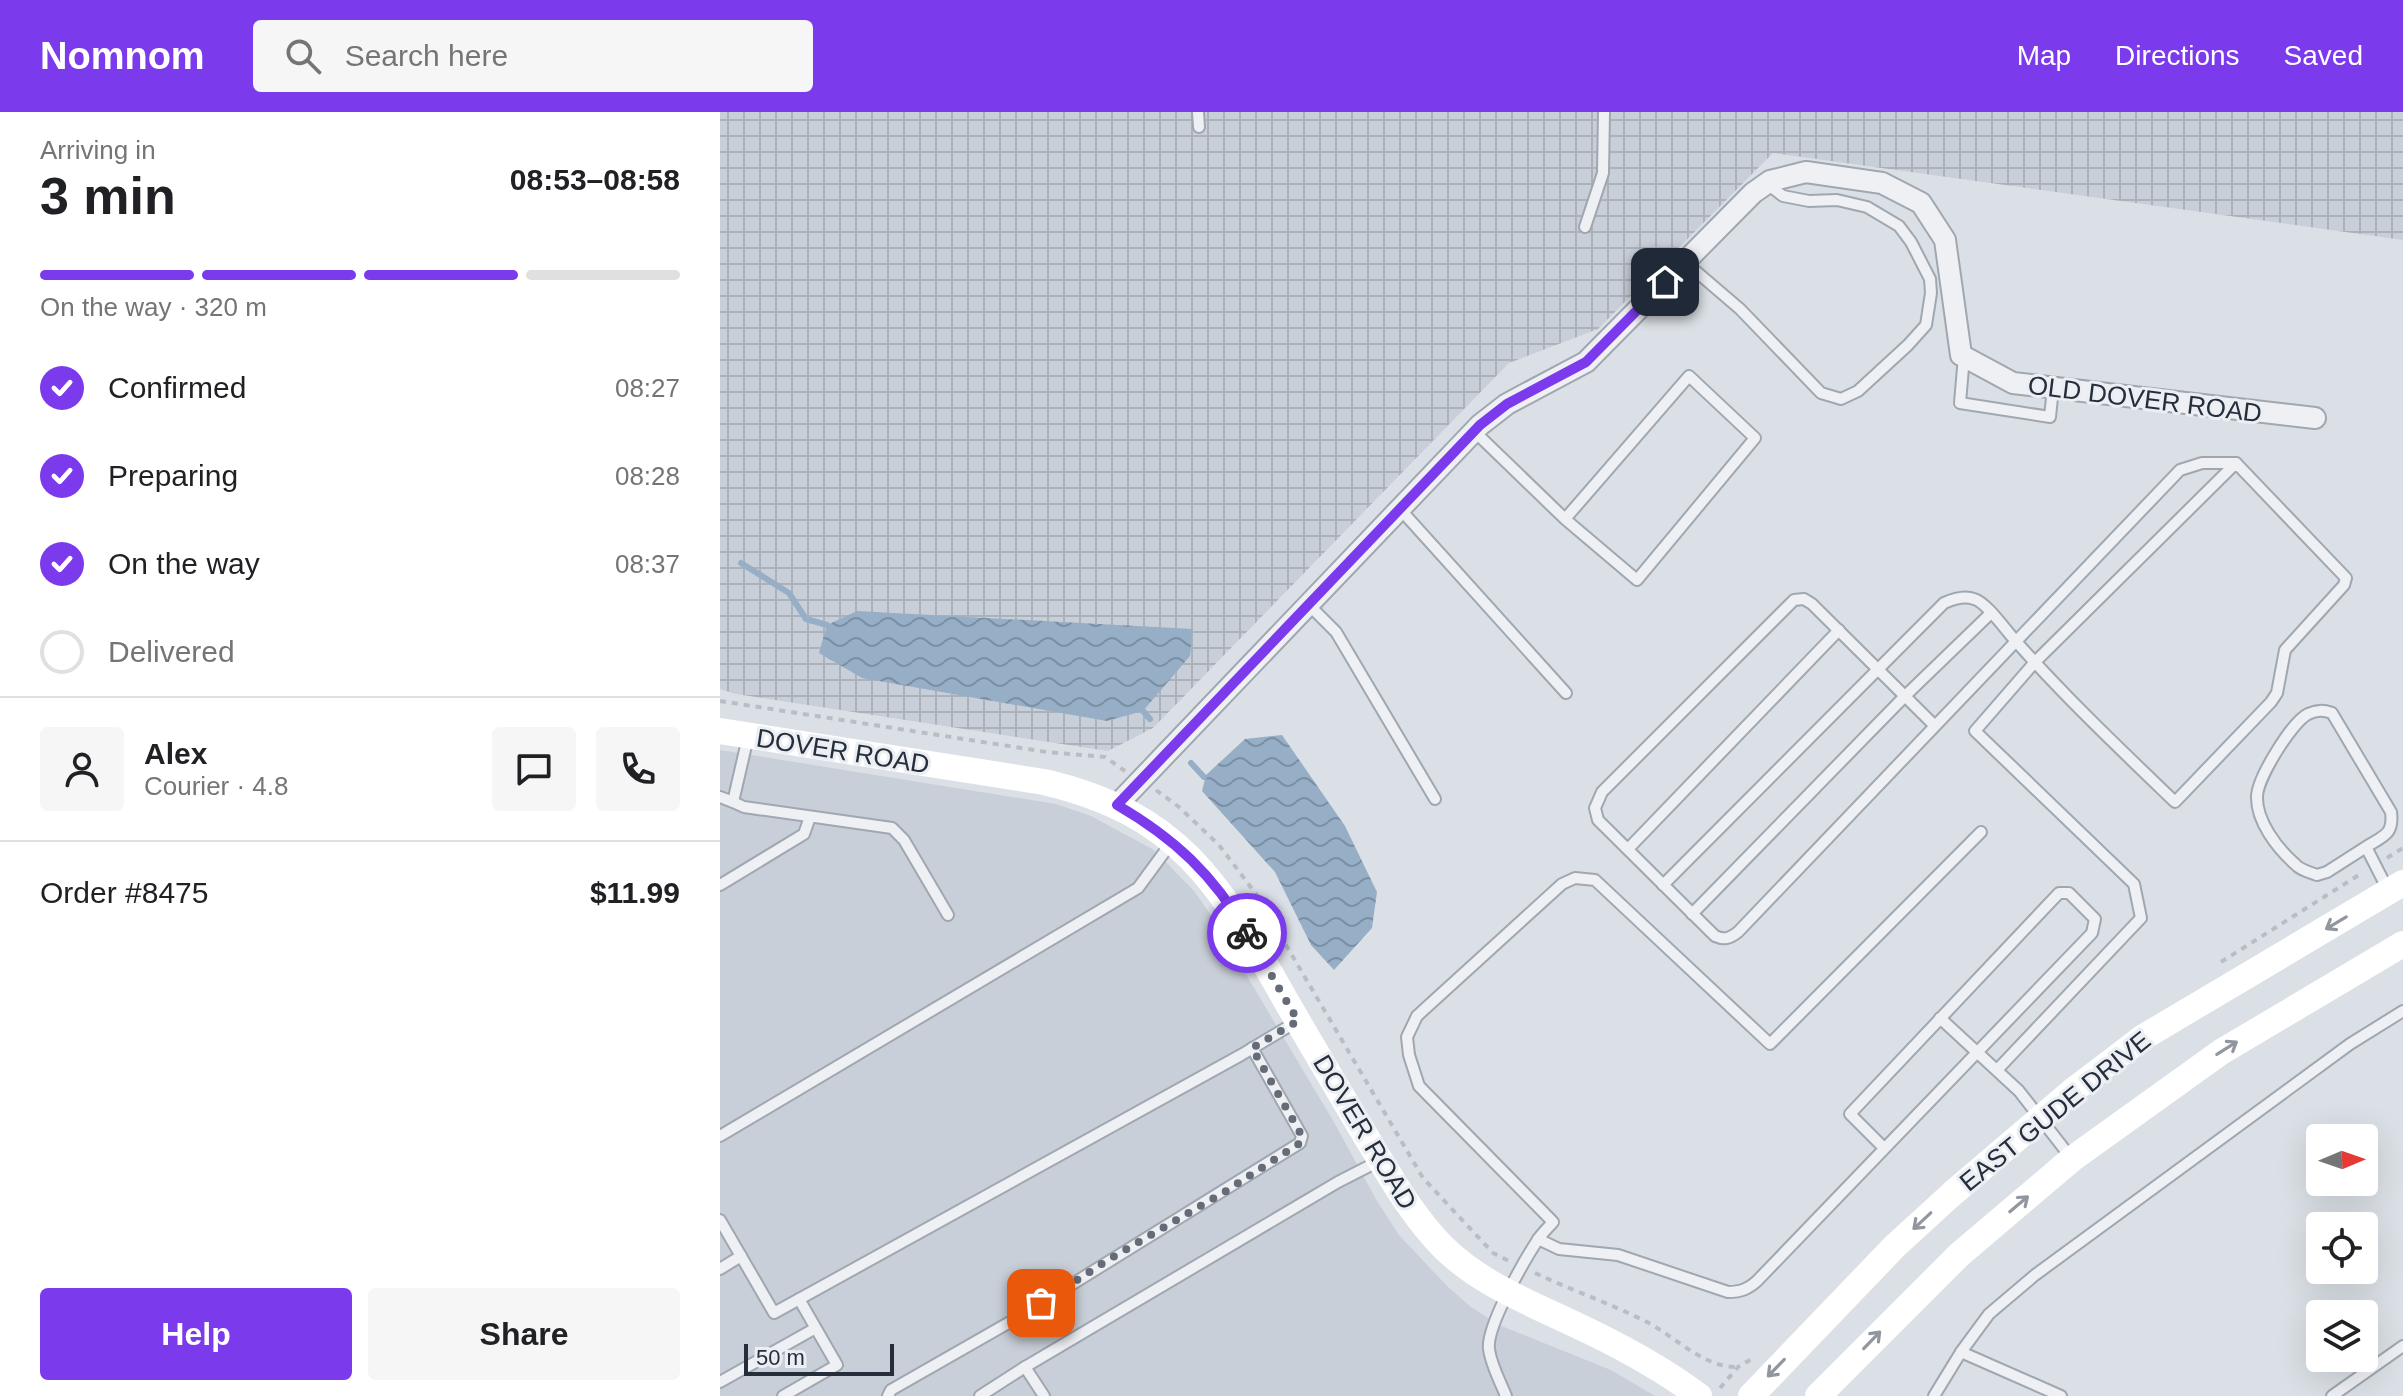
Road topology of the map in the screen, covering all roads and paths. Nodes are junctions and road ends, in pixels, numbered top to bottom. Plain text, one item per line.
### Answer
1 (1198, 112) edge
2 (1604, 112) edge
3 (1199, 127) dead end
4 (1766, 183) junction
5 (1585, 227) dead end
6 (1685, 262) junction
7 (1964, 356) junction
8 (2053, 388) junction
9 (2315, 418) dead end
10 (1474, 431) junction
11 (2236, 463) junction
12 (1400, 509) junction
13 (1565, 519) junction
14 (1309, 605) junction
15 (1991, 613) junction
16 (1839, 630) junction
17 (2016, 641) junction
18 (2035, 662) junction
19 (1877, 668) junction
20 (1566, 693) dead end
21 (1905, 696) junction
22 (1935, 726) junction
23 (720, 731) edge
24 (748, 737) junction
25 (720, 797) edge
26 (1435, 799) dead end
27 (733, 802) junction
28 (1117, 805) junction
29 (810, 817) junction
30 (1981, 832) dead end
31 (1173, 841) junction
32 (2366, 847) junction
33 (1628, 849) junction
34 (720, 885) edge
35 (1663, 885) junction
36 (2396, 887) edge
37 (1692, 914) junction
38 (948, 915) dead end
39 (2403, 944) edge
40 (2403, 1011) edge
41 (1940, 1018) junction
42 (1298, 1021) junction
43 (1252, 1048) junction
44 (1977, 1052) junction
45 (1997, 1070) junction
46 (2039, 1118) junction
47 (720, 1136) edge
48 (1884, 1148) junction
49 (2072, 1159) junction
50 (1381, 1160) junction
51 (720, 1220) edge
52 (1538, 1239) junction
53 (741, 1256) junction
54 (720, 1269) edge
55 (1508, 1293) junction
56 (799, 1299) junction
57 (814, 1329) junction
58 (2403, 1346) edge
59 (1961, 1352) junction
60 (1025, 1367) junction
61 (720, 1382) edge
62 (1939, 1394) edge
63 (783, 1396) edge
64 (888, 1396) edge
65 (980, 1396) edge
66 (1044, 1396) edge
67 (1506, 1396) edge
68 (1699, 1396) edge
69 (1751, 1396) edge
70 (1818, 1396) edge
71 (2061, 1396) edge
72 (2332, 1396) edge

1 - 3 lane
2 - 5 lane
4 - 6 street
4 - 6 lane
4 - 7 street
6 - 10 street
7 - 8 street, OLD DOVER ROAD
7 - 8 lane
8 - 9 street, OLD DOVER ROAD
10 - 12 street
10 - 13 lane
11 - 17 lane
11 - 18 lane
11 - 18 lane
12 - 14 street
12 - 20 lane
13 - 13 lane
14 - 26 lane
14 - 28 street
15 - 17 lane
15 - 19 lane
15 - 21 lane
16 - 19 lane
16 - 33 lane
16 - 33 lane
17 - 18 lane
17 - 22 lane
18 - 45 lane
19 - 21 lane
19 - 35 lane
21 - 22 lane
21 - 37 lane
22 - 37 lane
23 - 24 main road, DOVER ROAD
24 - 27 lane
24 - 28 main road, DOVER ROAD
25 - 27 lane
27 - 29 lane
28 - 31 main road, DOVER ROAD
29 - 34 lane
29 - 38 lane
30 - 52 lane
31 - 42 main road, DOVER ROAD
31 - 47 lane
32 - 32 lane
32 - 36 lane
33 - 35 lane
35 - 37 lane
36 -> 46 main road, EAST GUDE DRIVE
49 -> 39 main road, EAST GUDE DRIVE
40 - 59 lane
41 - 44 lane
41 - 44 lane
41 - 48 lane
42 - 43 lane
42 - 50 main road, DOVER ROAD
43 - 56 lane
43 - 64 lane
44 - 45 lane
44 - 48 lane
45 - 46 lane
46 - 49 lane
46 -> 69 main road, EAST GUDE DRIVE
48 - 52 lane
70 -> 49 main road, EAST GUDE DRIVE
50 - 55 main road, DOVER ROAD
50 - 60 lane
51 - 53 lane
52 - 55 lane
53 - 54 lane
53 - 56 lane
55 - 67 lane
55 - 68 main road, DOVER ROAD
56 - 57 lane
57 - 61 lane
57 - 63 lane
58 - 72 lane
59 - 62 lane
59 - 71 lane
60 - 65 lane
60 - 66 lane

